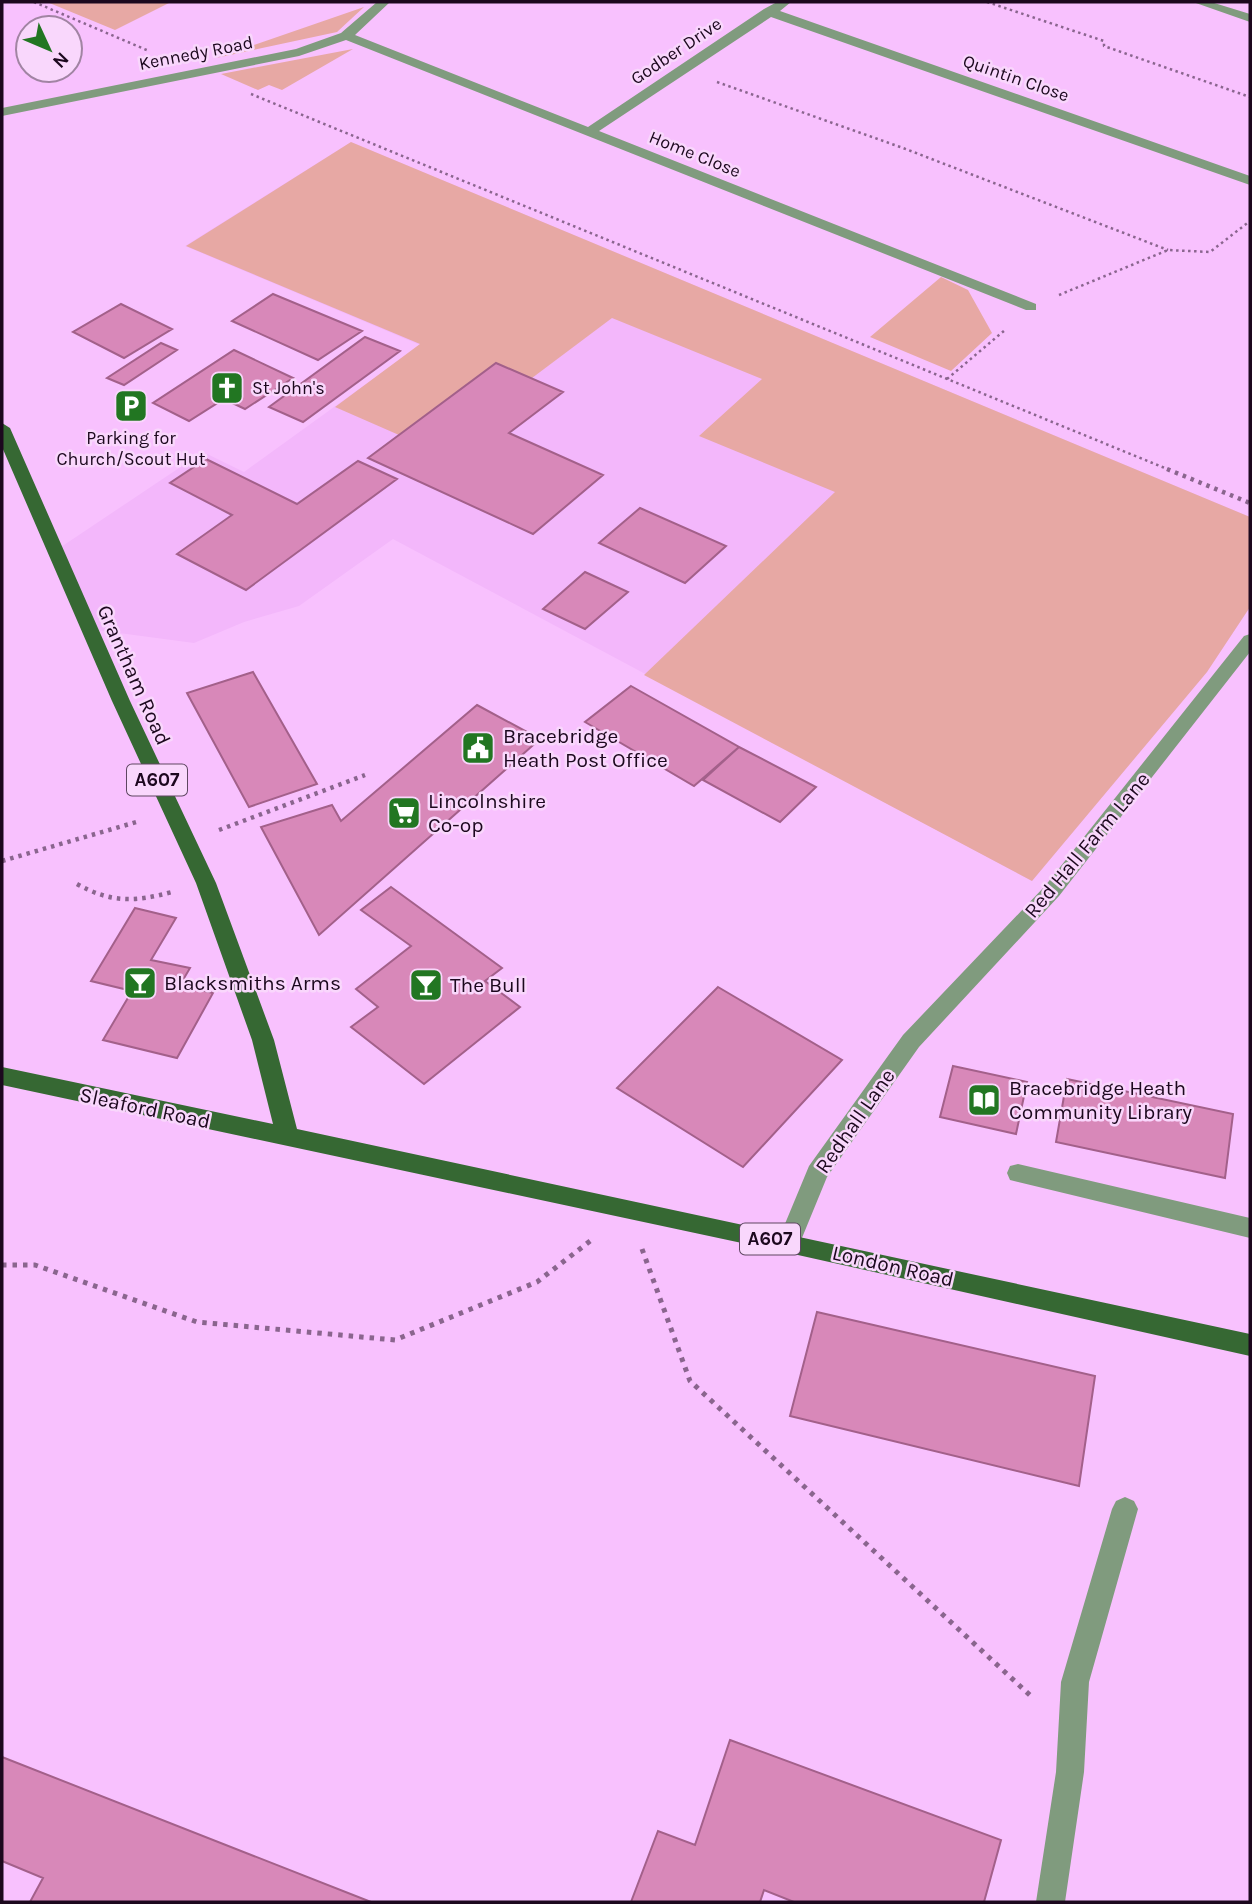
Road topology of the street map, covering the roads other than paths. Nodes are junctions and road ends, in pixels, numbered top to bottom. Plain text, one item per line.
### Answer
1 (384, 2) edge
2 (786, 2) edge
3 (1199, 2) edge
4 (769, 12) junction
5 (1250, 19) edge
6 (346, 36) junction
7 (2, 112) edge
8 (589, 132) junction
9 (1250, 181) edge
10 (1031, 307) road end
11 (2, 428) edge
12 (1250, 640) edge
13 (911, 1041) joint
14 (2, 1076) edge
15 (288, 1139) junction
16 (1018, 1173) dead end
17 (1250, 1228) edge
18 (789, 1243) junction
19 (1250, 1345) edge
20 (1125, 1509) dead end
21 (1050, 1902) edge

1 - 6 street, Kennedy Road
2 - 4 street, Godber Drive
3 - 5 street
4 - 8 street, Godber Drive
4 - 9 street, Quintin Close
6 - 7 street, Kennedy Road
6 - 8 street, Home Close
8 - 10 street, Home Close
11 - 15 main road, Grantham Road / A607
12 - 13 street, Red Hall Farm Lane
13 - 18 street, Redhall Lane
14 - 15 main road, Sleaford Road / A607
15 - 18 main road, London Road / A607
16 - 17 street
18 - 19 main road, London Road / A607
20 - 21 street

